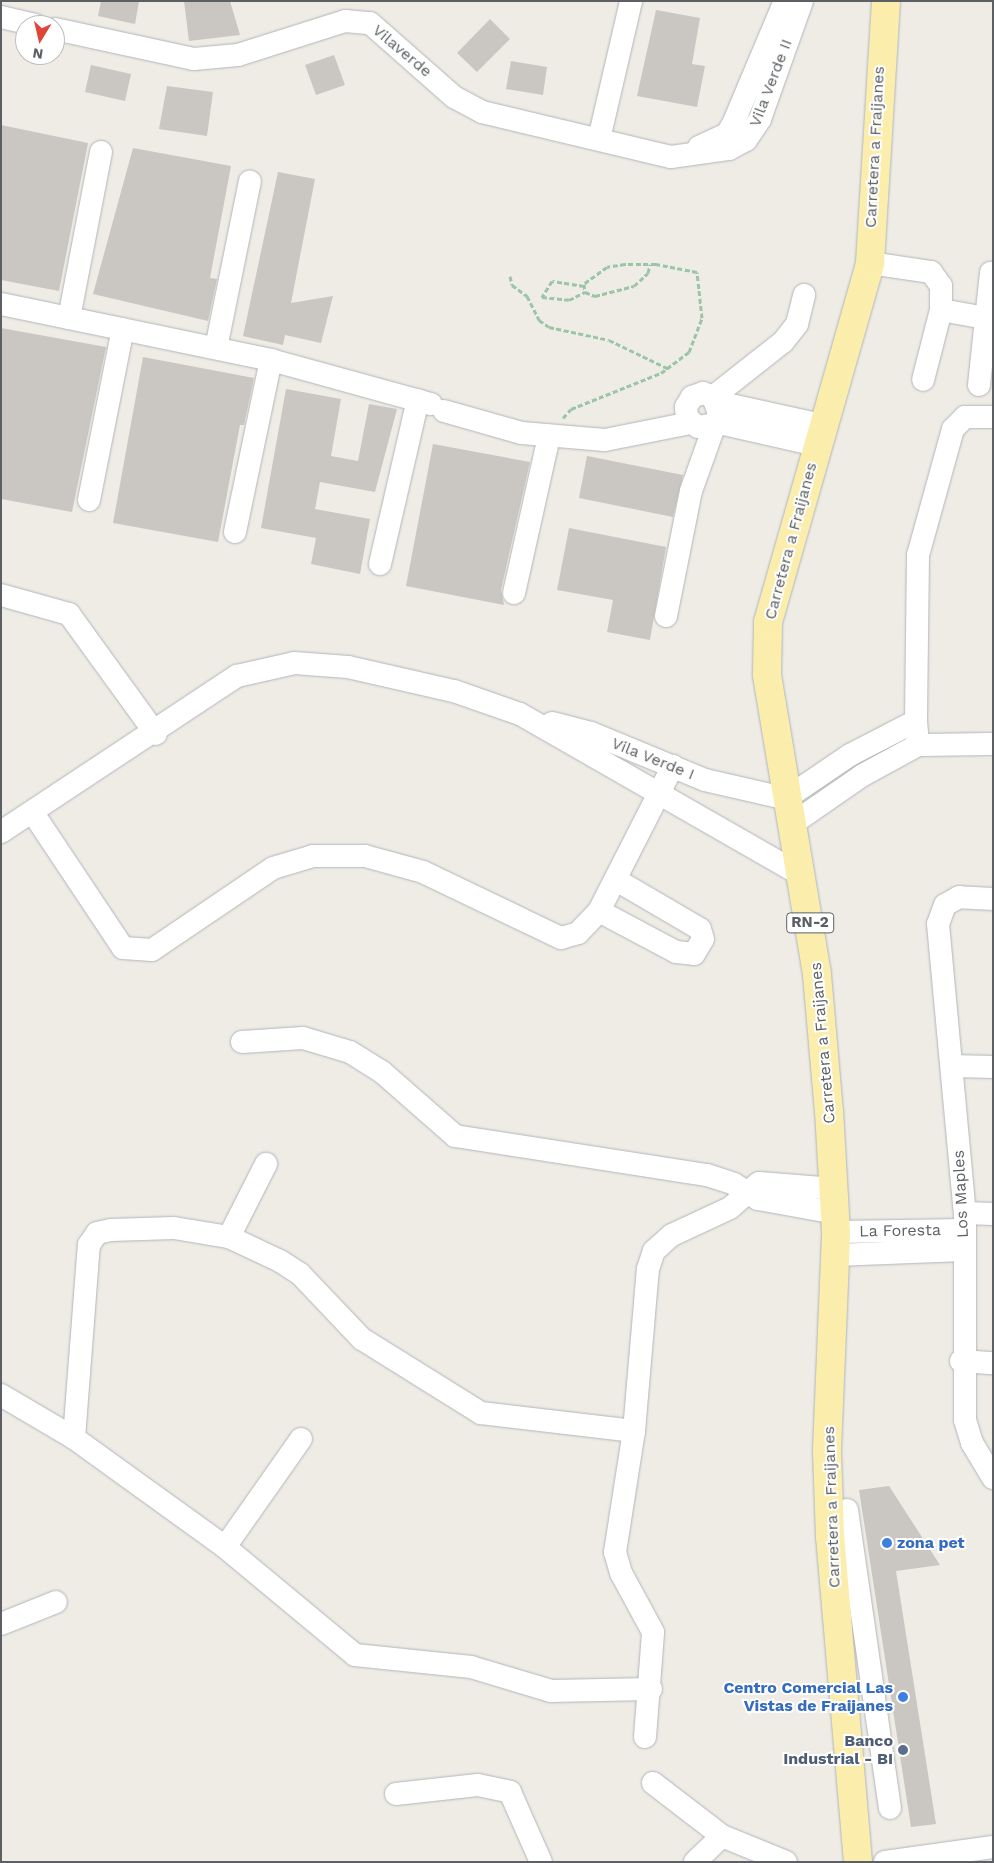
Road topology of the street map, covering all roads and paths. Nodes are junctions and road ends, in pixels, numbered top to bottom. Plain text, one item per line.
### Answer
1 (631, 1) edge
2 (785, 1) edge
3 (802, 1) edge
4 (886, 1) edge
5 (1, 17) edge
6 (15, 20) edge
7 (65, 31) edge
8 (599, 139) junction
9 (102, 152) dead end
10 (681, 157) junction
11 (250, 182) dead end
12 (870, 263) junction
13 (650, 264) junction
14 (991, 273) dead end
15 (510, 276) dead end
16 (584, 286) junction
17 (585, 292) junction
18 (804, 295) dead end
19 (1, 304) edge
20 (941, 310) junction
21 (69, 318) junction
22 (986, 318) junction
23 (123, 329) junction
24 (216, 348) junction
25 (270, 360) junction
26 (669, 369) junction
27 (923, 380) dead end
28 (979, 385) dead end
29 (431, 405) junction
30 (709, 414) junction
31 (993, 416) edge
32 (819, 435) junction
33 (554, 437) junction
34 (89, 500) dead end
35 (235, 532) dead end
36 (380, 564) dead end
37 (514, 593) dead end
38 (1, 595) edge
39 (666, 616) dead end
40 (520, 714) junction
41 (916, 721) junction
42 (156, 734) junction
43 (993, 744) edge
44 (918, 745) junction
45 (673, 766) junction
46 (659, 792) junction
47 (790, 806) junction
48 (33, 813) junction
49 (1, 832) edge
50 (803, 876) junction
51 (616, 880) junction
52 (993, 899) edge
53 (599, 911) junction
54 (242, 1042) dead end
55 (952, 1066) junction
56 (993, 1067) edge
57 (266, 1164) dead end
58 (750, 1191) junction
59 (993, 1214) edge
60 (836, 1222) junction
61 (964, 1231) junction
62 (229, 1237) junction
63 (962, 1362) junction
64 (993, 1363) edge
65 (1, 1396) edge
66 (634, 1431) junction
67 (74, 1438) junction
68 (301, 1439) dead end
69 (993, 1478) edge
70 (847, 1510) dead end
71 (840, 1536) junction
72 (225, 1547) junction
73 (56, 1602) dead end
74 (1, 1624) edge
75 (651, 1689) junction
76 (645, 1737) dead end
77 (653, 1783) dead end
78 (396, 1794) dead end
79 (890, 1808) dead end
80 (722, 1836) junction
81 (993, 1847) edge
82 (541, 1862) edge
83 (695, 1862) edge
84 (786, 1862) edge
85 (858, 1862) edge
86 (885, 1862) edge

1 - 8 street
2 - 10 street, Vila Verde II
3 - 10 street, Vila Verde II
4 - 12 main road, Carretera a Fraijanes / RN-2
5 - 6 street
7 - 8 street, Vilaverde
8 - 10 street, Vilaverde
9 - 21 street
11 - 24 street
12 - 20 street
12 - 32 main road, Carretera a Fraijanes / RN-2
13 - 16 path
13 - 17 path
13 - 26 path
14 - 22 street
15 - 26 path
16 - 17 path
16 - 17 path
18 - 30 street
19 - 21 street
20 - 22 street
20 - 27 street
21 - 23 street
22 - 28 street
23 - 24 street
23 - 34 street
24 - 25 street
25 - 29 street
25 - 35 street
26 - 33 path
29 - 33 street
29 - 36 street
30 - 32 street
30 - 33 street
30 - 39 street
31 - 41 street
32 - 47 main road, Carretera a Fraijanes / RN-2
33 - 37 street
38 - 42 street
40 - 42 street
40 - 45 street, Vila Verde I
40 - 46 street
41 - 44 street
41 - 47 street
42 - 48 street
43 - 44 street
44 - 47 street
45 - 46 street
45 - 47 street, Vila Verde I
46 - 50 street
46 - 51 street
47 - 50 main road, Carretera a Fraijanes / RN-2
48 - 49 street
48 - 53 street
50 - 60 main road, Carretera a Fraijanes / RN-2
51 - 53 street
51 - 53 street
52 - 55 street, Los Maples
54 - 58 street
55 - 56 street
55 - 61 street, Los Maples
57 - 62 street
58 - 60 street, La Foresta
58 - 66 street
59 - 61 street, La Foresta
60 - 61 street, La Foresta
60 - 71 main road, Carretera a Fraijanes / RN-2
61 - 63 street, Los Maples
62 - 66 street
62 - 67 street
63 - 64 street
63 - 69 street, Los Maples
65 - 67 street
66 - 75 street
67 - 72 street
68 - 72 street
70 - 71 street
71 - 79 street
71 - 85 main road, Carretera a Fraijanes / RN-2
72 - 75 street
73 - 74 street
75 - 76 street
77 - 80 street
78 - 82 street
80 - 83 street
80 - 84 street
81 - 86 street

